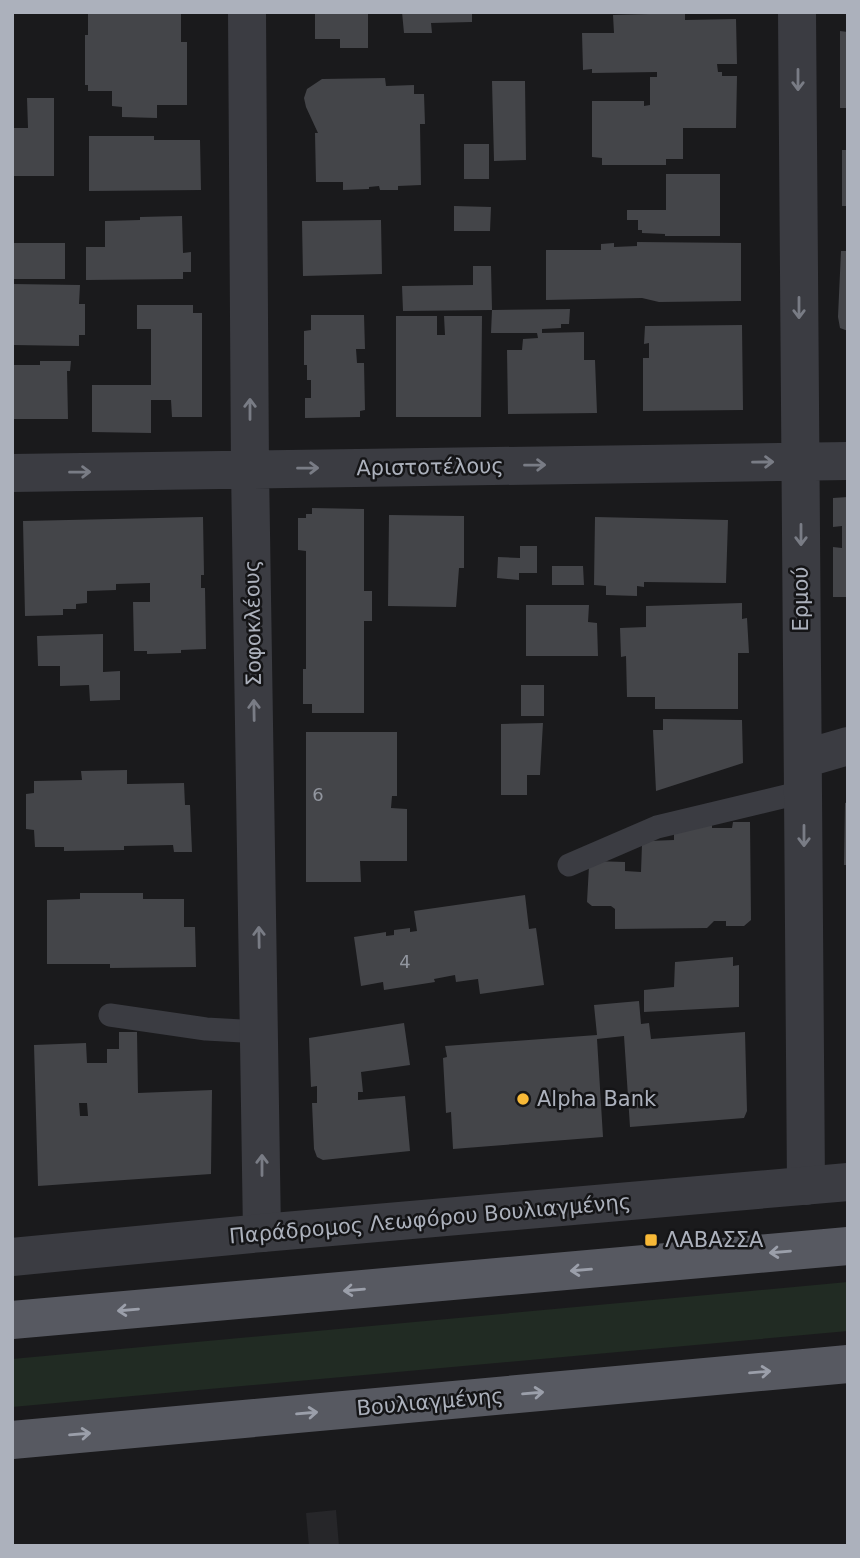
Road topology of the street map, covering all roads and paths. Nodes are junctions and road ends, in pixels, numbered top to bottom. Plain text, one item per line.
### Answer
1 (247, 12) edge
2 (797, 12) edge
3 (848, 460) edge
4 (800, 461) junction
5 (250, 469) junction
6 (12, 473) edge
7 (848, 746) edge
8 (803, 776) junction
9 (569, 865) dead end
10 (110, 1016) dead end
11 (260, 1032) junction
12 (848, 1182) edge
13 (806, 1186) junction
14 (262, 1233) junction
15 (848, 1247) edge
16 (12, 1257) edge
17 (12, 1320) edge
18 (848, 1364) edge
19 (12, 1440) edge

5 -> 1 street, Σοφοκλέους
2 -> 4 street, Ερμού
3 - 4 street, Αριστοτέλους
5 -> 4 street, Αριστοτέλους
4 -> 8 street, Ερμού
6 -> 5 street, Αριστοτέλους
11 -> 5 street, Σοφοκλέους
7 - 8 street
8 - 9 lane
8 -> 13 street, Ερμού
10 - 11 lane
14 -> 11 street, Σοφοκλέους
12 - 13 street, Παράδρομος Λεωφόρου Βουλιαγμένης
13 - 14 street, Παράδρομος Λεωφόρου Βουλιαγμένης
14 - 16 street, Παράδρομος Λεωφόρου Βουλιαγμένης
15 -> 17 main road
19 -> 18 main road, Βουλιαγμένης

